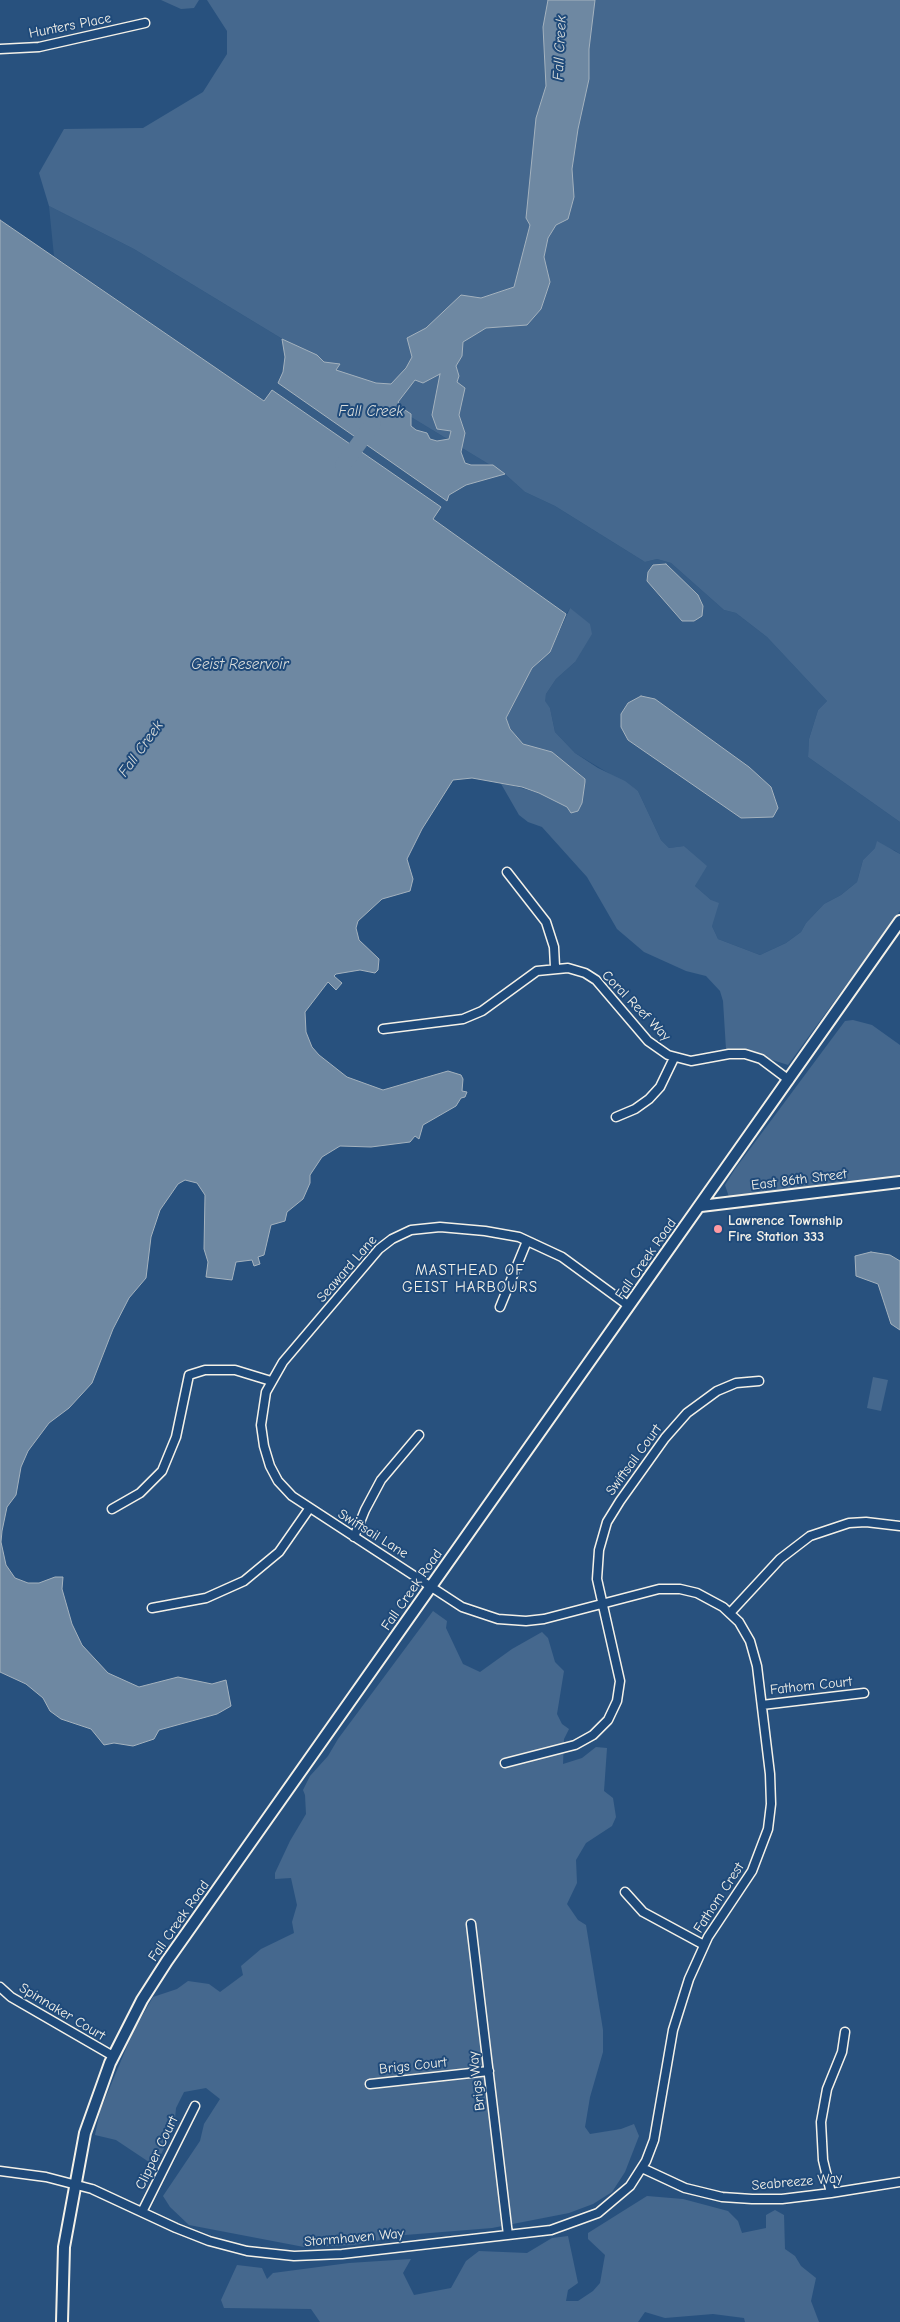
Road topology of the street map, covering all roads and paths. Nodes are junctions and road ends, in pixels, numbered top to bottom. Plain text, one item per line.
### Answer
1 (144, 24) dead end
2 (0, 49) edge
3 (507, 872) dead end
4 (900, 921) edge
5 (555, 968) junction
6 (383, 1029) dead end
7 (674, 1058) junction
8 (789, 1080) junction
9 (616, 1117) dead end
10 (900, 1182) edge
11 (700, 1206) junction
12 (527, 1241) junction
13 (629, 1306) junction
14 (500, 1307) dead end
15 (271, 1381) junction
16 (759, 1381) dead end
17 (418, 1435) dead end
18 (112, 1509) dead end
19 (309, 1509) junction
20 (900, 1526) edge
21 (354, 1537) junction
22 (431, 1587) junction
23 (602, 1604) junction
24 (152, 1608) dead end
25 (730, 1613) junction
26 (864, 1693) dead end
27 (762, 1705) junction
28 (505, 1763) dead end
29 (626, 1892) dead end
30 (472, 1924) dead end
31 (704, 1945) junction
32 (0, 1987) edge
33 (845, 2032) dead end
34 (113, 2056) junction
35 (489, 2071) junction
36 (370, 2084) dead end
37 (194, 2106) dead end
38 (642, 2168) junction
39 (0, 2171) edge
40 (900, 2182) edge
41 (75, 2184) junction
42 (831, 2193) junction
43 (142, 2212) junction
44 (508, 2235) junction
45 (62, 2322) edge

1 - 2 street, Hunters Place
3 - 5 street
4 - 8 main road, Fall Creek Road
5 - 6 street, Coral Reef Way
5 - 7 street, Coral Reef Way
7 - 8 street, Coral Reef Way
7 - 9 street
8 - 11 main road, Fall Creek Road
10 - 11 main road, East 86th Street
11 - 13 main road, Fall Creek Road
12 - 13 street, Seaward Lane
12 - 14 street
12 - 15 street, Seaward Lane
13 - 22 main road, Fall Creek Road
15 - 18 street
15 - 19 street, Swiftsail Lane
16 - 23 street, Swiftsail Court
17 - 21 street
19 - 21 street, Swiftsail Lane
19 - 24 street
20 - 25 street
21 - 22 street, Swiftsail Lane
22 - 23 street, Swiftsail Lane
22 - 34 main road, Fall Creek Road
23 - 25 street, Swiftsail Lane
23 - 28 street, Swiftsail Court
25 - 27 street, Fathom Crest
26 - 27 street, Fathom Court
27 - 31 street, Fathom Crest
29 - 31 street
30 - 35 street, Brigs Way
31 - 38 street, Fathom Crest
32 - 34 street, Spinnaker Court
33 - 42 street
34 - 41 main road, Fall Creek Road
35 - 36 street, Brigs Court
35 - 44 street, Brigs Way
37 - 43 street, Clipper Court
38 - 42 street, Seabreeze Way
38 - 44 street, Stormhaven Way
39 - 41 street, Stormhaven Way
40 - 42 street, Seabreeze Way
41 - 43 street, Stormhaven Way
41 - 45 main road, Fall Creek Road
43 - 44 street, Stormhaven Way

